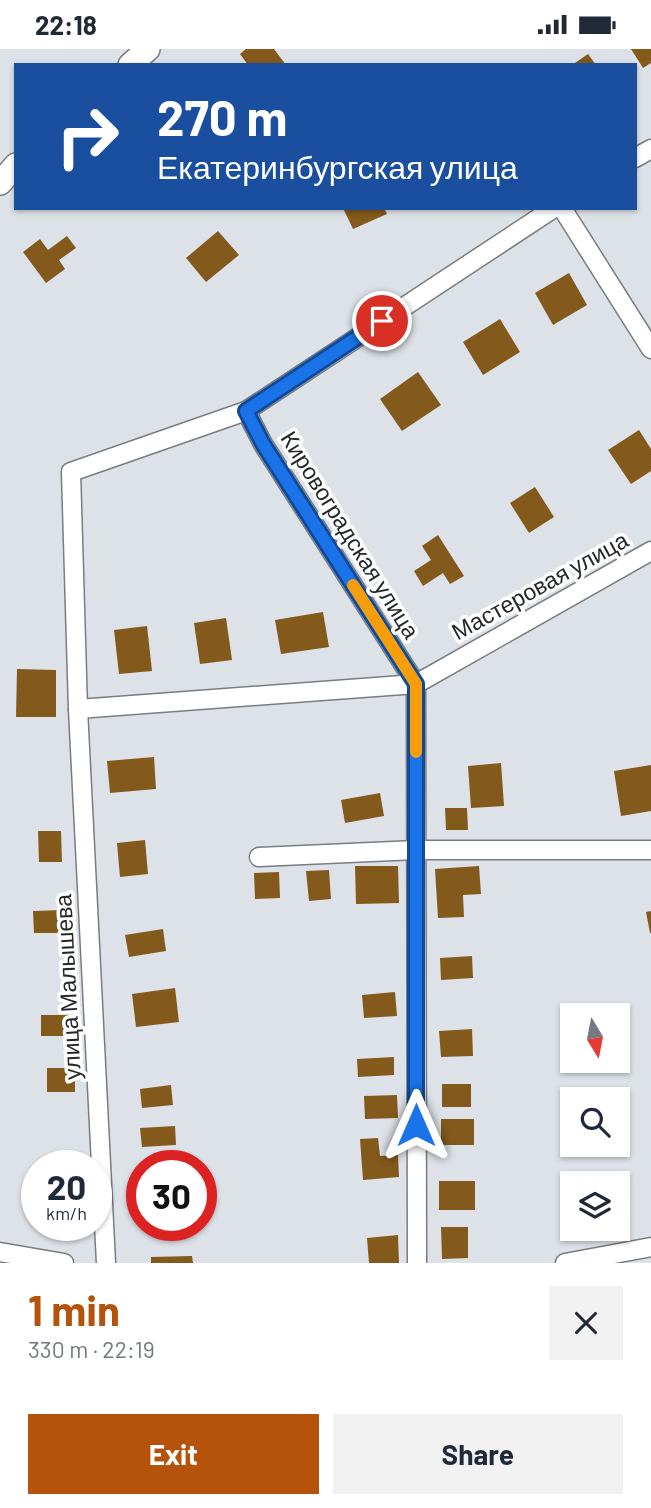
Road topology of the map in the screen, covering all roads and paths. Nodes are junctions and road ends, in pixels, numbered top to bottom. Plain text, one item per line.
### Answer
1 (148, 49) edge
2 (132, 63) edge
3 (14, 167) edge
4 (0, 183) edge
5 (551, 210) edge
6 (563, 210) edge
7 (651, 349) edge
8 (246, 411) junction
9 (651, 551) edge
10 (416, 684) junction
11 (78, 709) junction
12 (416, 850) junction
13 (651, 850) edge
14 (260, 857) dead end
15 (651, 1247) edge
16 (0, 1252) edge
17 (64, 1263) edge
18 (106, 1263) edge
19 (417, 1263) edge
20 (565, 1263) edge

1 - 2 main road
3 - 4 main road
5 - 8 street
6 - 7 street
8 - 10 street, Кировоградская улица
8 - 11 street, улица Малышева
9 - 10 street, Мастеровая улица
10 - 11 street
10 - 12 street
11 - 18 street, улица Малышева
12 - 13 street
12 - 14 street
12 - 19 street
15 - 20 street
16 - 17 street

